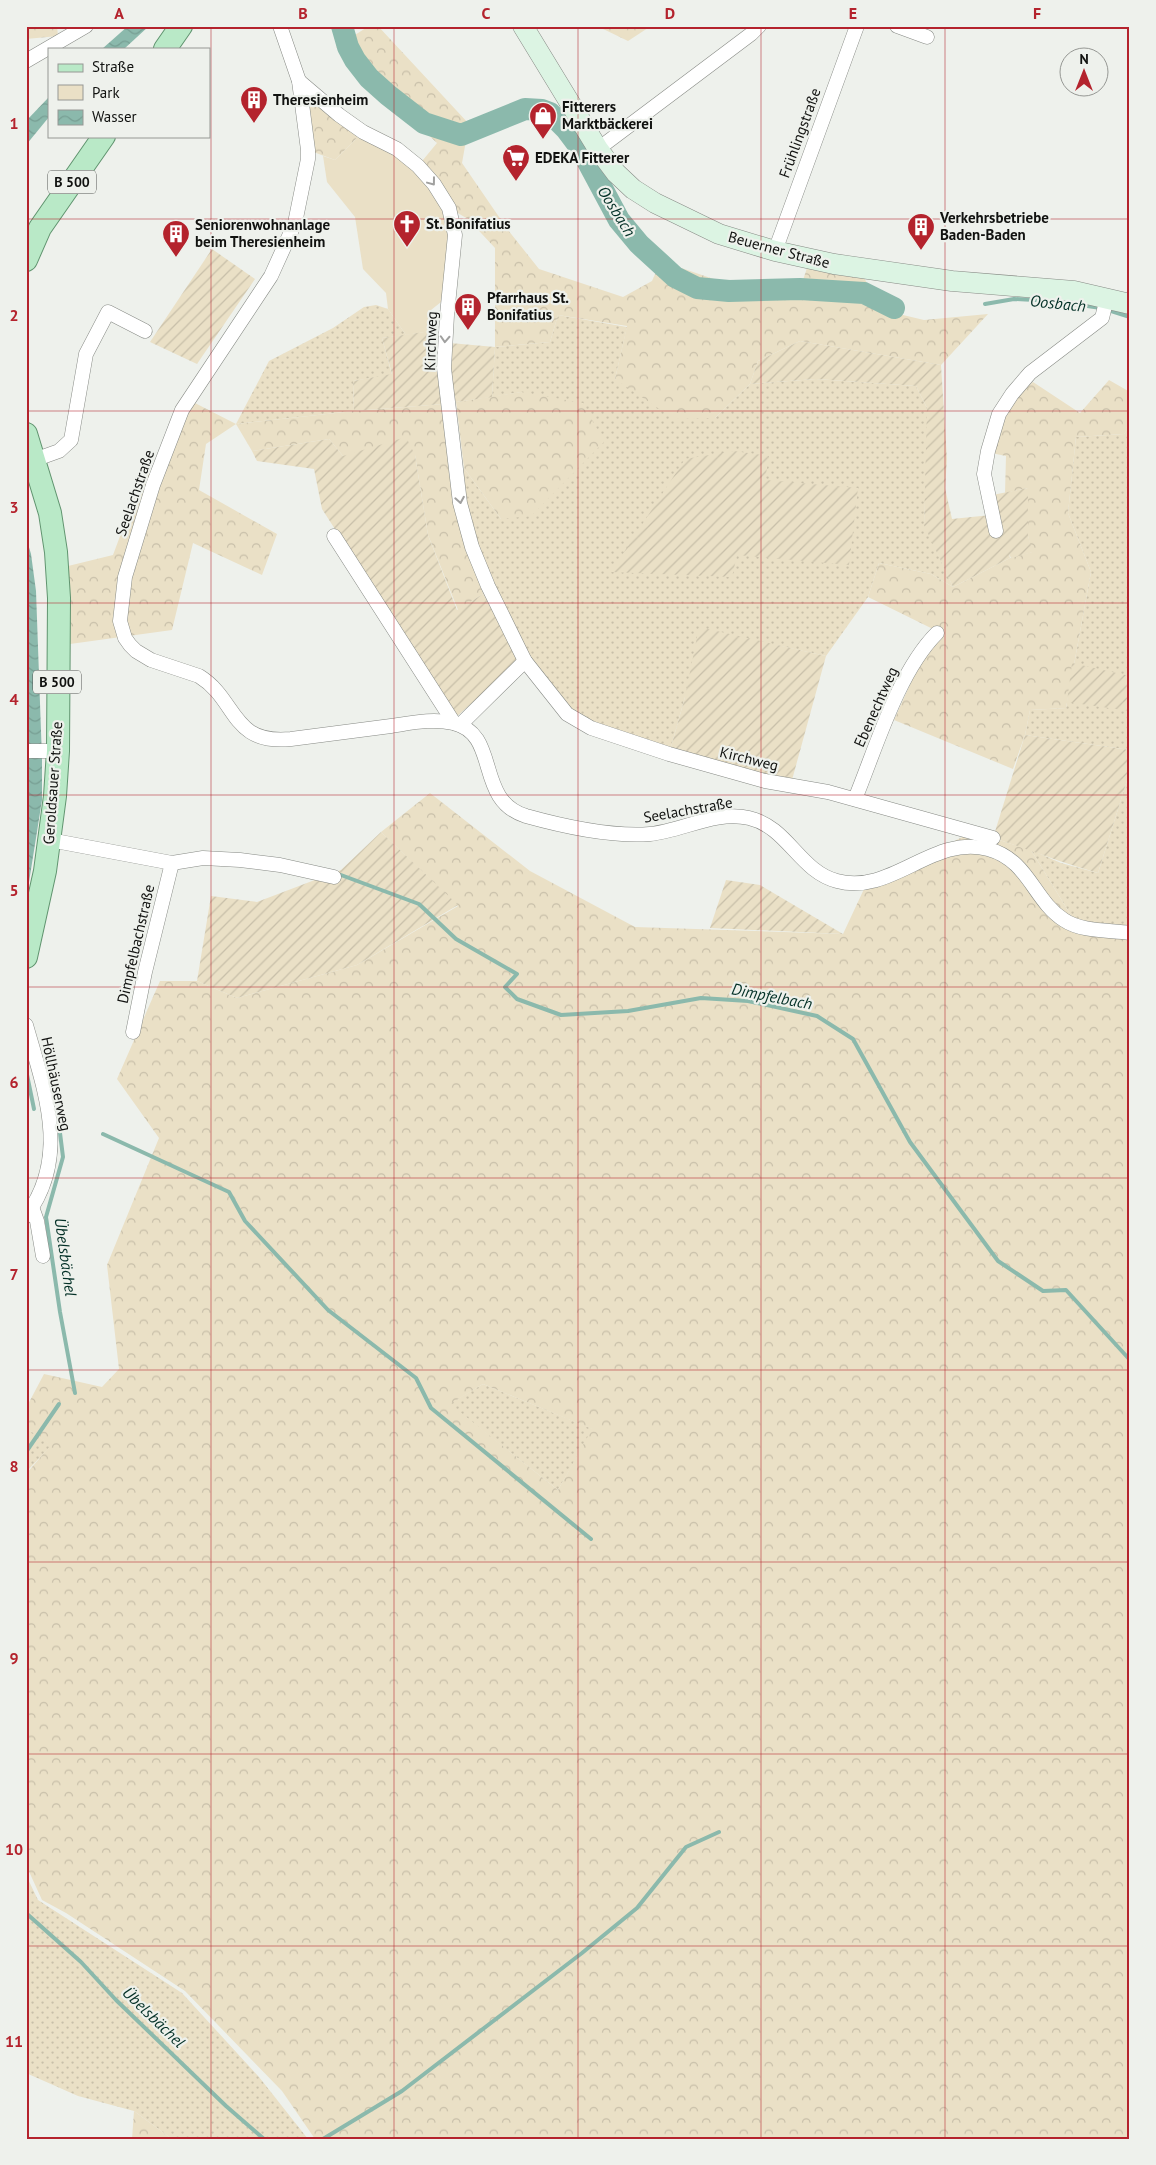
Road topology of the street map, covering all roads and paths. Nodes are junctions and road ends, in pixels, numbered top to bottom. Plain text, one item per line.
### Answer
1 (86, 26) edge
2 (181, 26) edge
3 (280, 26) edge
4 (523, 26) edge
5 (758, 26) edge
6 (856, 26) edge
7 (897, 26) edge
8 (926, 37) dead end
9 (48, 48) edge
10 (48, 48) edge
11 (166, 48) edge
12 (26, 61) edge
13 (299, 81) junction
14 (103, 138) edge
15 (598, 149) junction
16 (775, 251) junction
17 (26, 260) edge
18 (1130, 304) edge
19 (1105, 306) junction
20 (145, 332) dead end
21 (26, 434) edge
22 (34, 460) junction
23 (996, 531) dead end
24 (334, 536) dead end
25 (936, 633) dead end
26 (526, 661) junction
27 (457, 724) junction
28 (26, 751) edge
29 (51, 751) junction
30 (855, 799) junction
31 (993, 838) dead end
32 (50, 840) junction
33 (172, 863) junction
34 (334, 878) dead end
35 (1130, 932) edge
36 (26, 957) edge
37 (26, 1025) edge
38 (133, 1032) dead end
39 (29, 1212) edge
40 (43, 1256) dead end

1 - 9 street
2 - 11 main road
3 - 13 street, Seelachstraße
4 - 15 main road, Beuerner Straße
5 - 15 street
6 - 16 street, Frühlingstraße
7 - 8 street
10 - 12 street
13 -> 26 street, Kirchweg
13 - 27 street, Seelachstraße
14 - 17 main road, B 500
15 - 16 main road, Beuerner Straße
16 - 19 main road, Beuerner Straße
18 - 19 main road, Beuerner Straße
19 - 23 street
20 - 22 street
21 - 22 main road, Geroldsauer Straße / B 500
22 - 29 main road, Geroldsauer Straße / B 500
24 - 27 street, Seelachstraße
25 - 30 street, Ebenechtweg
26 - 27 street
26 - 30 street, Kirchweg
27 - 35 street, Seelachstraße
28 - 29 street
29 - 32 main road, Geroldsauer Straße / B 500
30 - 31 street, Kirchweg
32 - 33 street
32 - 36 main road, Geroldsauer Straße / B 500
33 - 34 street
33 - 38 street, Dimpfelbachstraße
37 - 39 street, Höllhäuserweg
39 - 40 street, Höllhäuserweg

